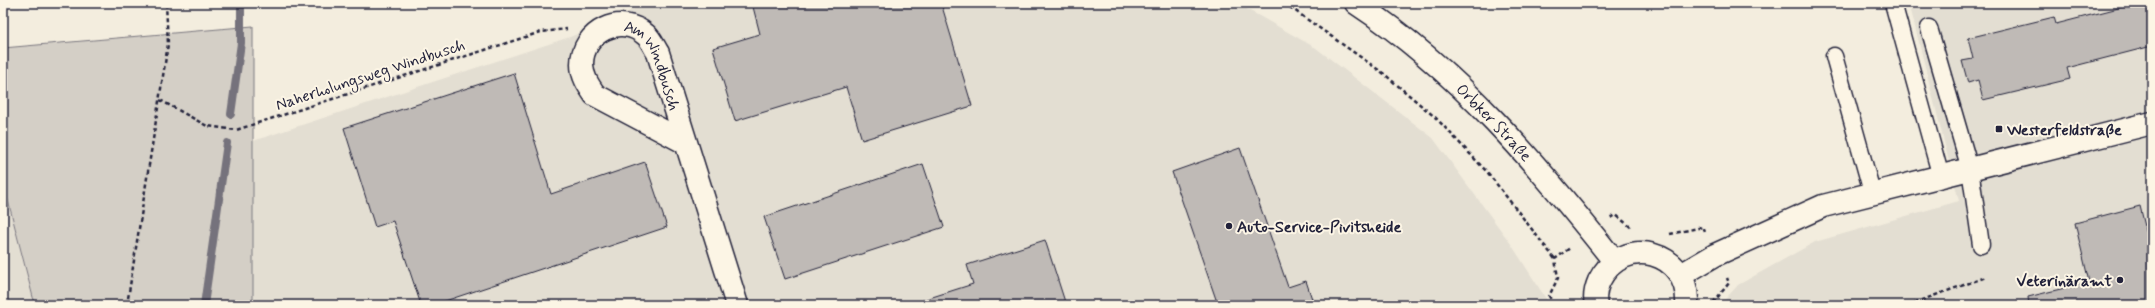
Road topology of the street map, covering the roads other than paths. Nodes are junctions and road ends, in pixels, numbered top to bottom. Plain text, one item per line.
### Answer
1 (1356, 3) edge
2 (1893, 3) edge
3 (1929, 28) dead end
4 (1834, 56) dead end
5 (2152, 123) edge
6 (686, 143) junction
7 (1970, 169) junction
8 (1941, 177) junction
9 (1872, 192) junction
10 (1981, 244) dead end
11 (1614, 261) junction
12 (1681, 275) junction
13 (737, 305) edge
14 (1596, 305) edge
15 (1687, 305) edge

1 - 11 street, Orbker Straße
2 - 8 lane
3 - 7 lane
4 - 9 lane
5 - 7 street
6 - 6 street, Am Windbusch
6 - 13 street, Am Windbusch
7 - 8 street
7 - 10 lane
8 - 9 street
9 - 12 street
11 - 12 street
11 - 14 street
12 - 15 street

